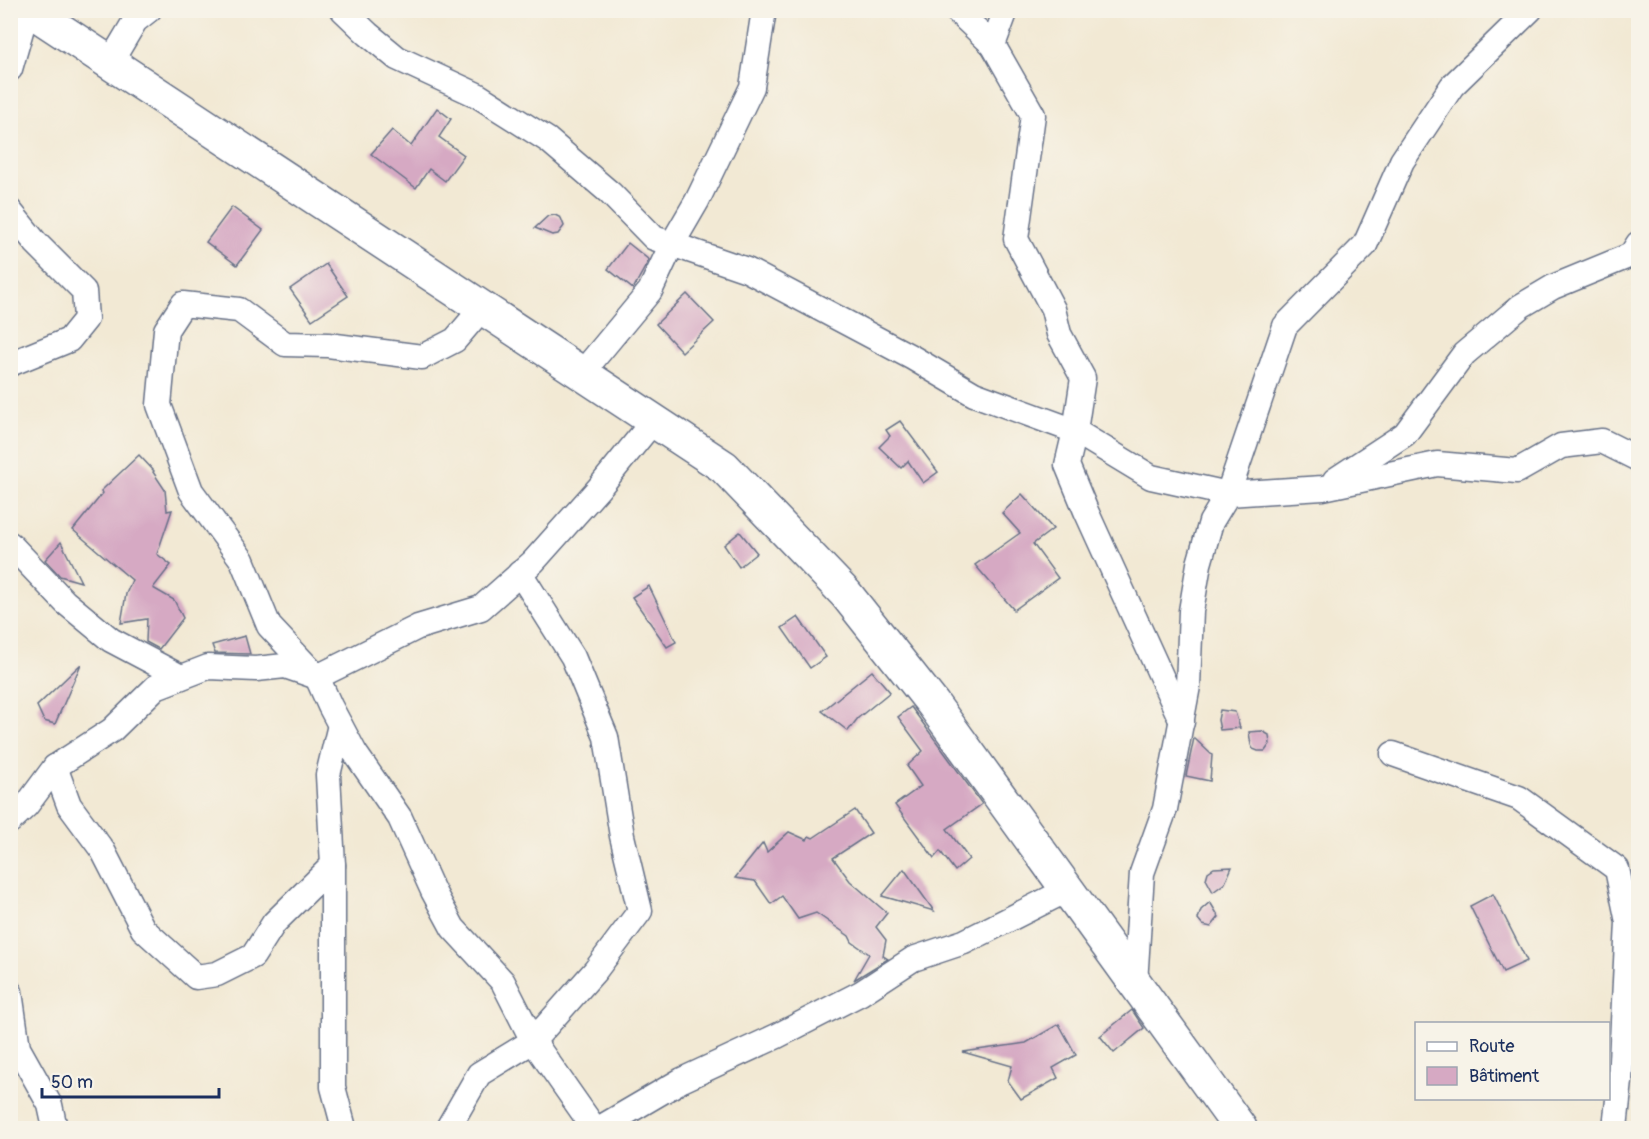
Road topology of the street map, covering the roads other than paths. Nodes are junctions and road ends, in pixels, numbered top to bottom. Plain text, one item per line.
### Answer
1 (149, 10) edge
2 (343, 10) edge
3 (764, 10) edge
4 (956, 10) edge
5 (1006, 10) edge
6 (1530, 10) edge
7 (22, 23) edge
8 (993, 45) junction
9 (110, 63) junction
10 (10, 69) edge
11 (10, 211) edge
12 (672, 244) junction
13 (1638, 244) edge
14 (483, 308) junction
15 (10, 364) edge
16 (582, 373) junction
17 (654, 420) junction
18 (1075, 431) junction
19 (1638, 459) edge
20 (1323, 488) junction
21 (1228, 494) junction
22 (10, 544) edge
23 (520, 573) junction
24 (181, 677) junction
25 (317, 677) junction
26 (1182, 722) junction
27 (340, 724) junction
28 (1393, 754) dead end
29 (55, 767) junction
30 (10, 821) edge
31 (333, 865) junction
32 (1067, 890) junction
33 (1135, 983) junction
34 (10, 992) edge
35 (533, 1041) junction
36 (55, 1128) edge
37 (344, 1128) edge
38 (448, 1128) edge
39 (594, 1128) edge
40 (600, 1128) edge
41 (1240, 1128) edge
42 (1615, 1128) edge

1 - 9 street
2 - 12 street
3 - 12 street
4 - 8 street
5 - 8 street
6 - 21 street
7 - 9 main road
7 - 10 street
8 - 18 street
9 - 14 main road
11 - 15 street
12 - 16 street
12 - 18 street
13 - 20 street
14 - 16 main road
14 - 25 street
16 - 17 main road
17 - 23 street
17 - 32 main road
18 - 21 street
18 - 26 street
19 - 20 street
20 - 21 street
21 - 26 street
22 - 24 street
23 - 25 street
23 - 35 street
24 - 25 street
24 - 29 street
25 - 27 street
26 - 33 street
27 - 31 street
27 - 35 street
28 - 42 street
29 - 30 street
29 - 31 street
31 - 37 street
32 - 33 main road
32 - 40 street
33 - 41 main road
34 - 36 street
35 - 38 street
35 - 39 street

